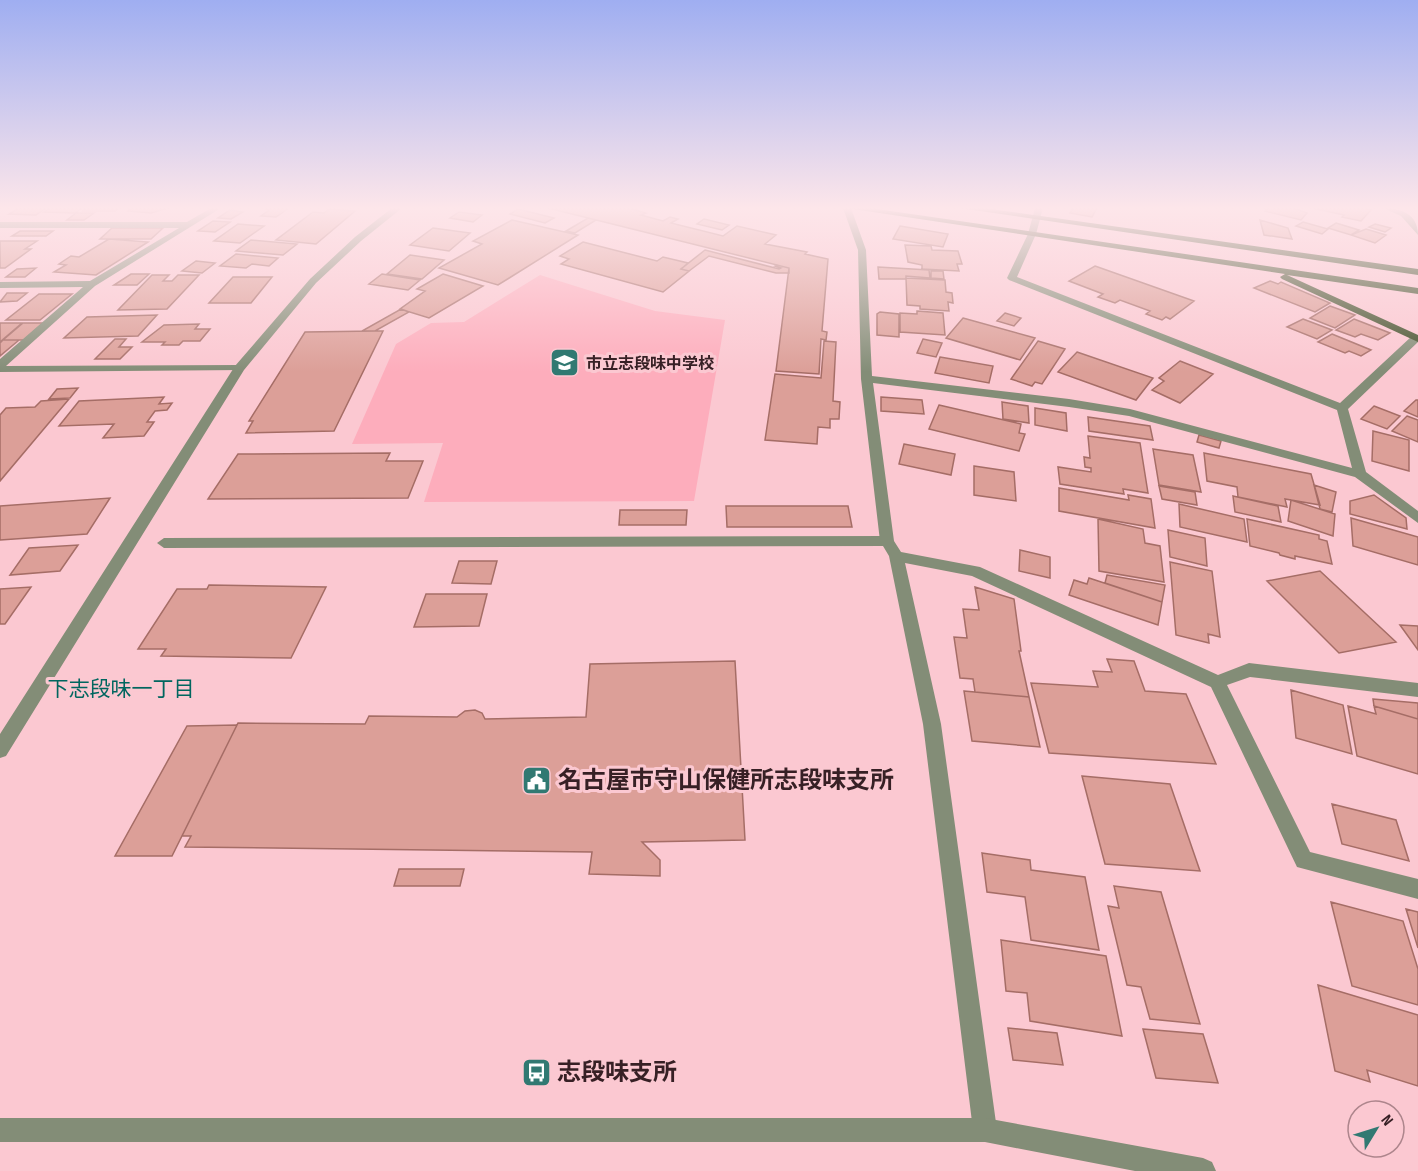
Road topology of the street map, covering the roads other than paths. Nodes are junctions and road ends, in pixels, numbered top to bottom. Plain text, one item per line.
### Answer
1 (129, 263) edge
2 (333, 263) edge
3 (862, 263) edge
4 (1019, 263) edge
5 (1218, 263) edge
6 (1350, 263) edge
7 (1272, 271) junction
8 (1418, 272) edge
9 (0, 285) edge
10 (92, 285) junction
11 (1418, 291) edge
12 (1417, 338) edge
13 (0, 367) edge
14 (239, 368) junction
15 (867, 379) junction
16 (1342, 408) junction
17 (1360, 474) junction
18 (1418, 518) edge
19 (164, 543) dead end
20 (891, 549) junction
21 (1216, 682) junction
22 (1418, 690) edge
23 (0, 750) edge
24 (1418, 889) edge
25 (0, 1130) edge
26 (985, 1130) junction
27 (1203, 1171) edge

1 - 10 street
2 - 14 street
3 - 15 street
4 - 16 street
5 - 7 main road
6 - 8 main road
7 - 11 main road
7 - 12 main road
9 - 10 street
10 - 13 street
12 - 16 street
13 - 14 street
14 - 23 street
15 - 17 street
15 - 20 street
16 - 17 street
17 - 18 street
19 - 20 street
20 - 21 street
20 - 26 street
21 - 22 street
21 - 24 street
25 - 26 street
26 - 27 street

